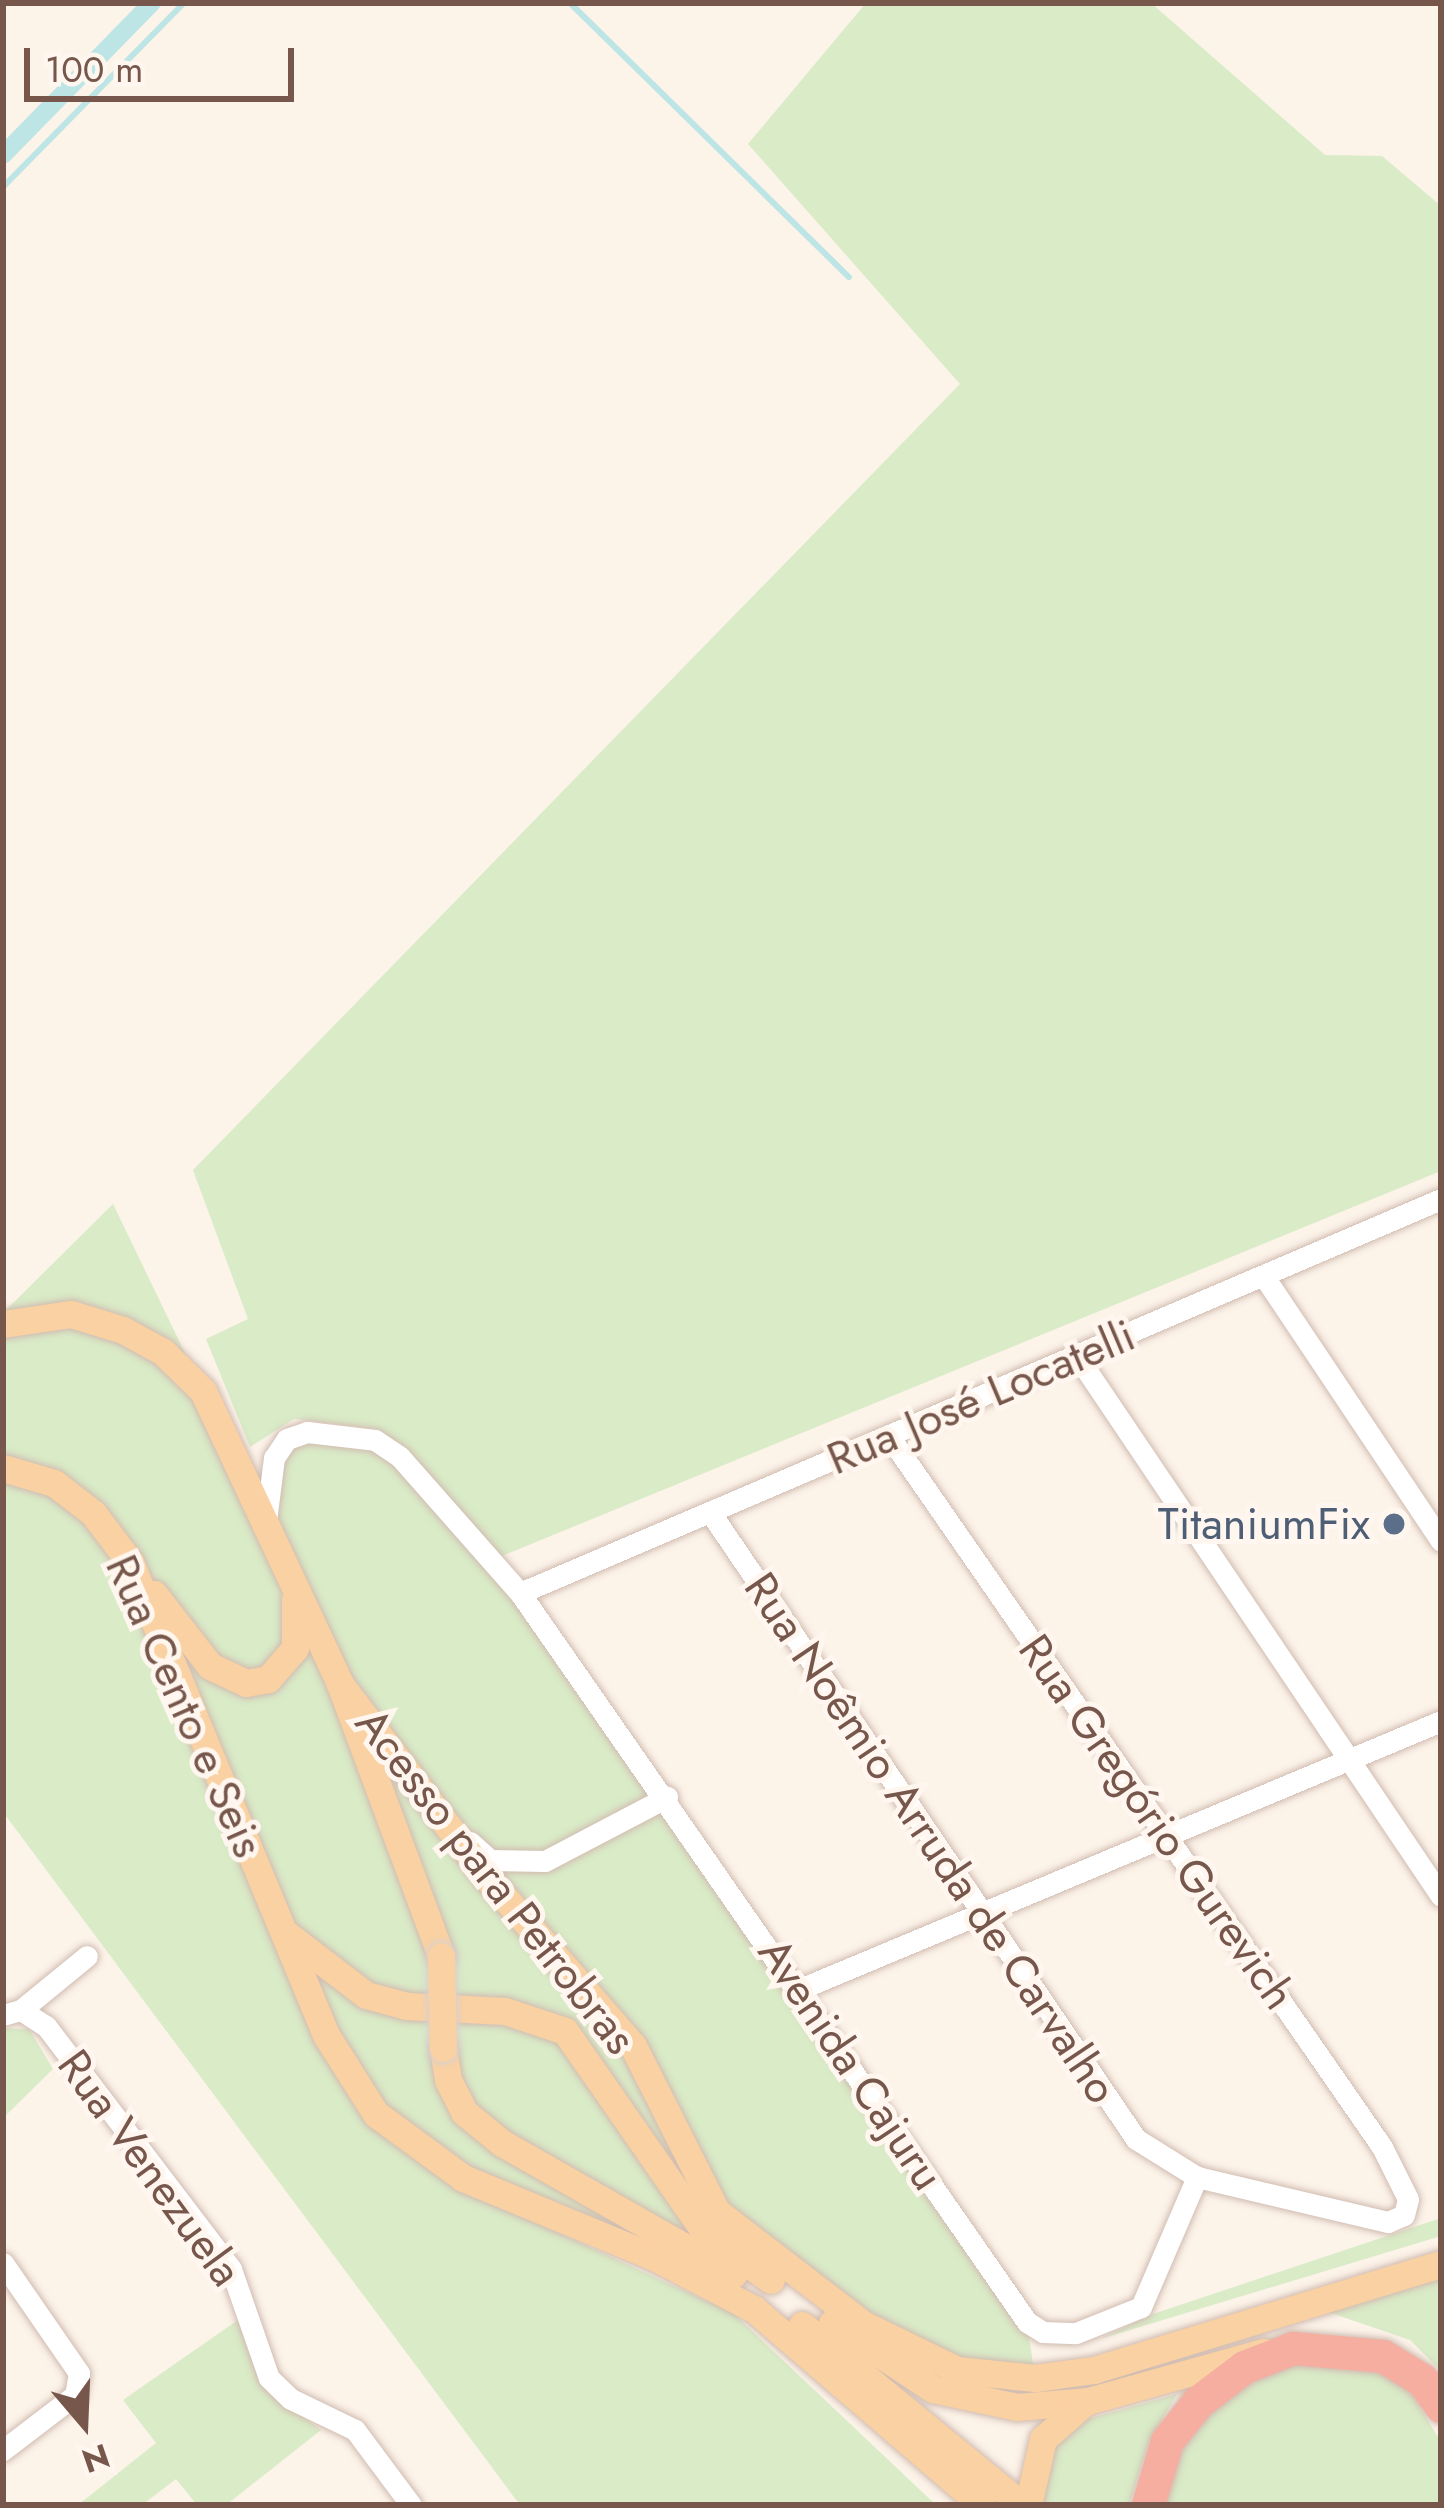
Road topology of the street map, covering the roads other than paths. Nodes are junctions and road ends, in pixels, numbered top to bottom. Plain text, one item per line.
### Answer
1 (1441, 1199) edge
2 (1265, 1278) junction
3 (3, 1324) edge
4 (1077, 1356) junction
5 (889, 1436) junction
6 (3, 1468) edge
7 (710, 1512) junction
8 (266, 1521) junction
9 (1441, 1541) edge
10 (130, 1562) junction
11 (520, 1593) junction
12 (295, 1595) junction
13 (340, 1684) junction
14 (1441, 1721) edge
15 (1350, 1761) junction
16 (668, 1797) junction
17 (440, 1816) junction
18 (1169, 1837) junction
19 (1441, 1895) edge
20 (982, 1916) junction
21 (282, 1931) junction
22 (87, 1956) dead end
23 (800, 1989) junction
24 (12, 2012) edge
25 (1197, 2177) junction
26 (3, 2263) edge
27 (1441, 2264) edge
28 (1294, 2348) junction
29 (1088, 2401) junction
30 (1441, 2406) edge
31 (3, 2450) edge
32 (411, 2505) edge
33 (982, 2505) edge
34 (1025, 2505) edge
35 (1148, 2505) edge

1 - 2 street, Rua José Locatelli
2 - 4 street, Rua José Locatelli
2 - 9 street
3 - 8 main road, Acesso para Petrobras
4 - 5 street, Rua José Locatelli
4 - 15 street
5 - 7 street, Rua José Locatelli
5 - 18 street, Rua Gregório Gurevich
6 - 10 main road, Rua Cento e Seis
7 - 11 street, Rua José Locatelli
7 - 20 street, Rua Noêmio Arruda de Carvalho
8 - 11 street, Avenida Cajuru
8 - 12 main road, Acesso para Petrobras
10 - 12 main road
10 - 21 main road, Rua Cento e Seis
11 - 16 street, Avenida Cajuru
12 - 13 main road, Acesso para Petrobras
13 - 17 main road, Acesso para Petrobras
13 - 34 main road, Acesso para Petrobras, bridge
14 - 15 street
15 - 18 street
15 - 19 street
16 - 17 street
16 - 23 street, Avenida Cajuru
17 - 27 main road, Acesso para Petrobras
18 - 20 street
18 - 25 street, Rua Gregório Gurevich
20 - 23 street
20 - 25 street, Rua Noêmio Arruda de Carvalho
21 - 29 main road
21 - 33 main road, Rua Cento e Seis
22 - 24 street
23 - 25 street, Avenida Cajuru
24 - 32 street, Rua Venezuela
26 - 31 street
28 - 29 main road
28 - 30 highway
28 - 35 highway
29 - 34 main road

